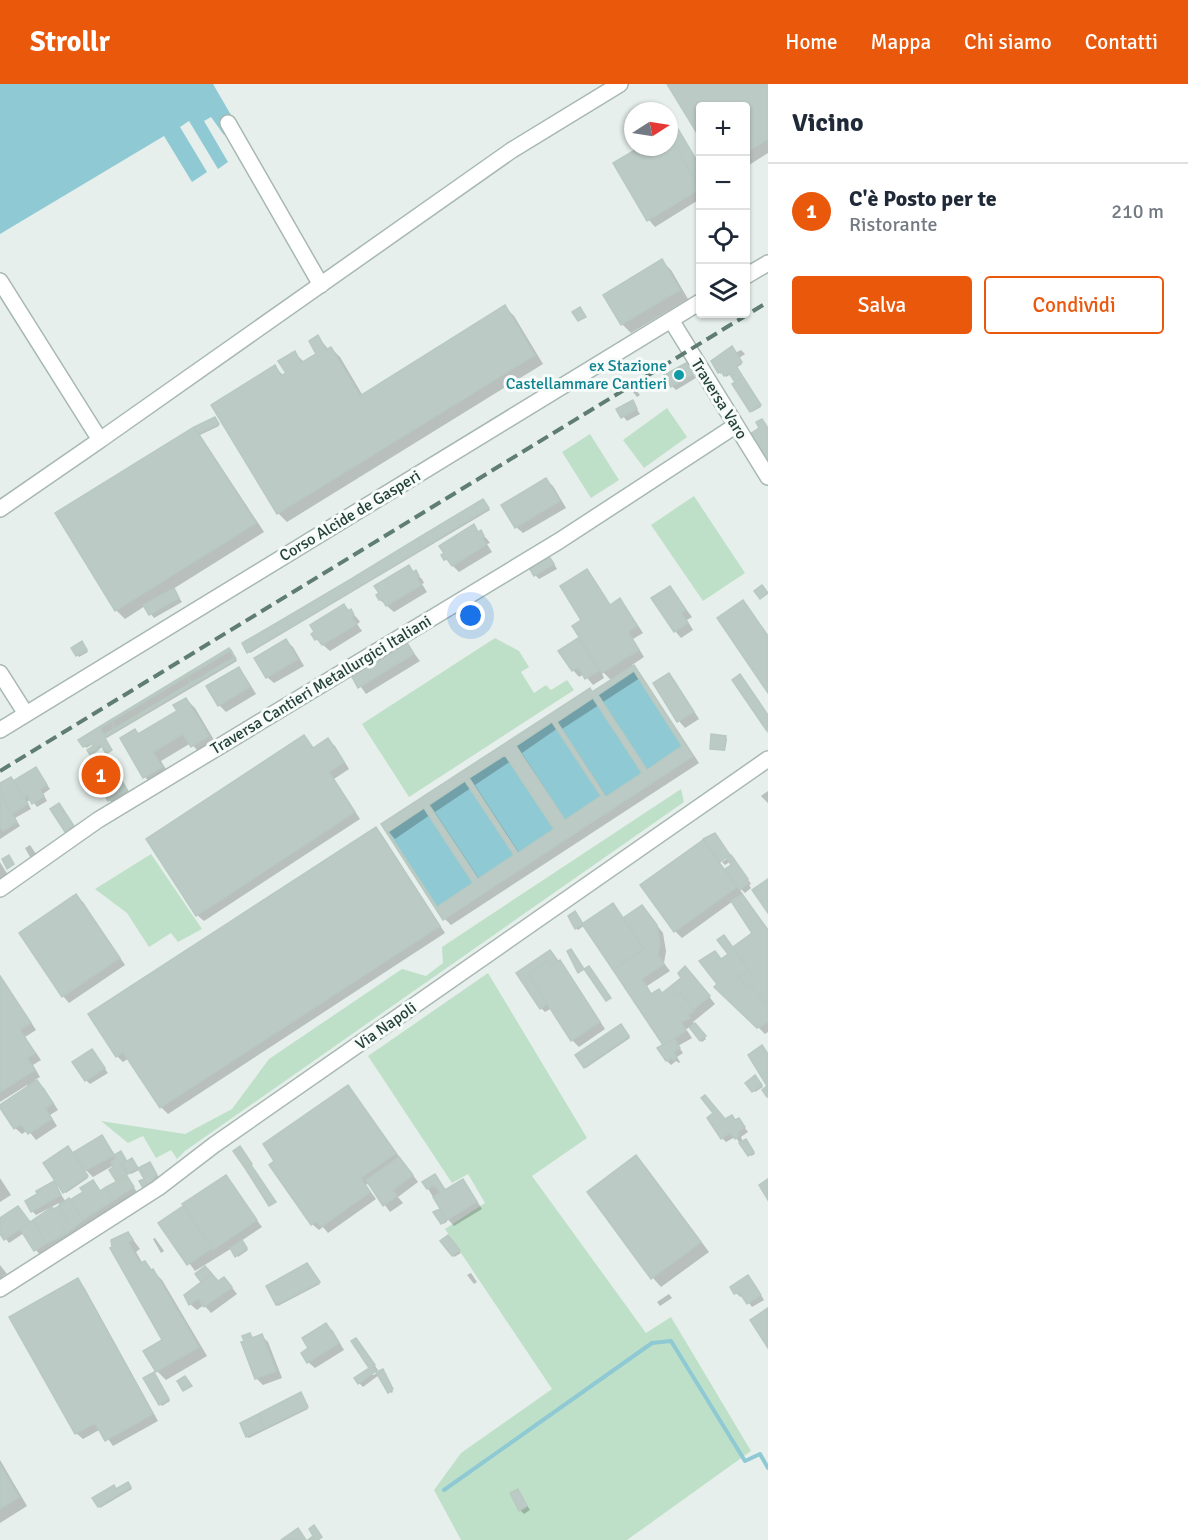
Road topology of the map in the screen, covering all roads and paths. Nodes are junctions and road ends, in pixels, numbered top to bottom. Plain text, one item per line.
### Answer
1 (620, 84) edge
2 (228, 123) dead end
3 (768, 263) edge
4 (750, 274) edge
5 (0, 281) edge
6 (321, 285) junction
7 (696, 304) edge
8 (671, 320) junction
9 (735, 426) junction
10 (100, 440) junction
11 (768, 477) edge
12 (0, 509) edge
13 (0, 673) edge
14 (26, 714) junction
15 (2, 723) edge
16 (768, 759) edge
17 (0, 889) edge
18 (0, 1288) edge

1 - 6 street
2 - 6 street
3 - 4 street
5 - 10 street
6 - 10 street
7 - 8 street, Corso Alcide de Gasperi
8 - 9 street, Traversa Varo
8 - 14 street, Corso Alcide de Gasperi
9 - 11 street, Traversa Varo
9 - 17 street, Traversa Cantieri Metallurgici Italiani
10 - 12 street
13 - 14 street
14 - 15 street, Corso Alcide de Gasperi
16 - 18 street, Via Napoli

